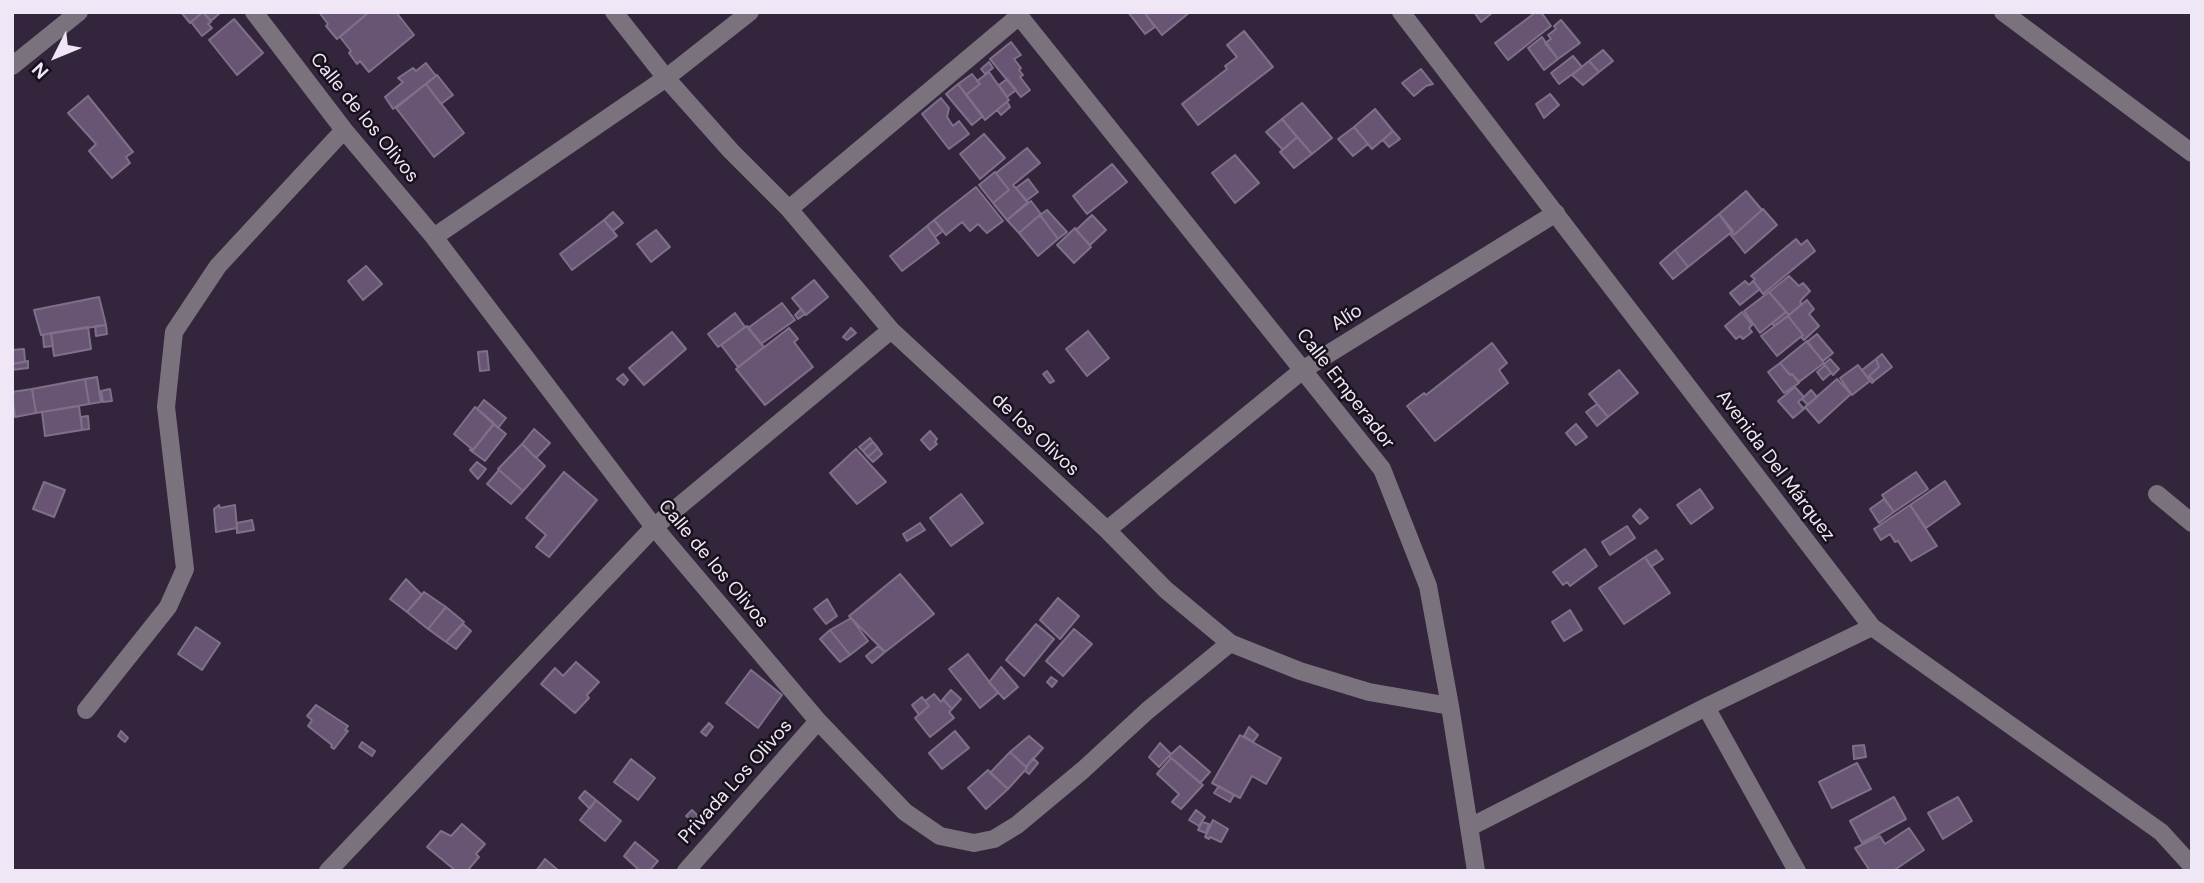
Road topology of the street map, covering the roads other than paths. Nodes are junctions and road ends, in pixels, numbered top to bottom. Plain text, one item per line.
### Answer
1 (79, 12) edge
2 (254, 12) edge
3 (614, 12) edge
4 (750, 12) edge
5 (1401, 12) edge
6 (2003, 12) edge
7 (1017, 14) edge
8 (12, 66) edge
9 (666, 78) junction
10 (344, 130) junction
11 (2192, 153) edge
12 (789, 209) junction
13 (1556, 213) junction
14 (434, 237) junction
15 (891, 330) junction
16 (1304, 369) junction
17 (2157, 494) dead end
18 (2192, 523) edge
19 (654, 527) junction
20 (1107, 530) junction
21 (1872, 627) junction
22 (1230, 643) junction
23 (1450, 706) junction
24 (1706, 707) junction
25 (86, 710) dead end
26 (818, 722) junction
27 (1470, 827) junction
28 (2192, 866) edge
29 (328, 871) edge
30 (686, 871) edge
31 (1476, 871) edge
32 (1797, 871) edge

1 - 8 street
2 - 10 street, Calle de los Olivos
3 - 9 street, de los Olivos
4 - 9 street
5 - 13 street, Avenida Del Márquez
6 - 11 street
7 - 12 street
7 - 16 street, Calle Emperador
9 - 12 street, de los Olivos
9 - 14 street
10 - 14 street, Calle de los Olivos
10 - 25 street
12 - 15 street, de los Olivos
13 - 16 street, Alío
13 - 21 street, Avenida Del Márquez
14 - 19 street, Calle de los Olivos
15 - 19 street
15 - 20 street, de los Olivos
16 - 20 street, Alío
16 - 23 street, Calle Emperador
17 - 18 street
19 - 26 street, Calle de los Olivos
19 - 29 street
20 - 22 street, de los Olivos
21 - 24 street
21 - 28 street, Avenida Del Márquez
22 - 23 street, de los Olivos
22 - 26 street, Calle de los Olivos
23 - 27 street, Calle Emperador
24 - 27 street
24 - 32 street
26 - 30 street, Privada Los Olivos
27 - 31 street, Calle Emperador

